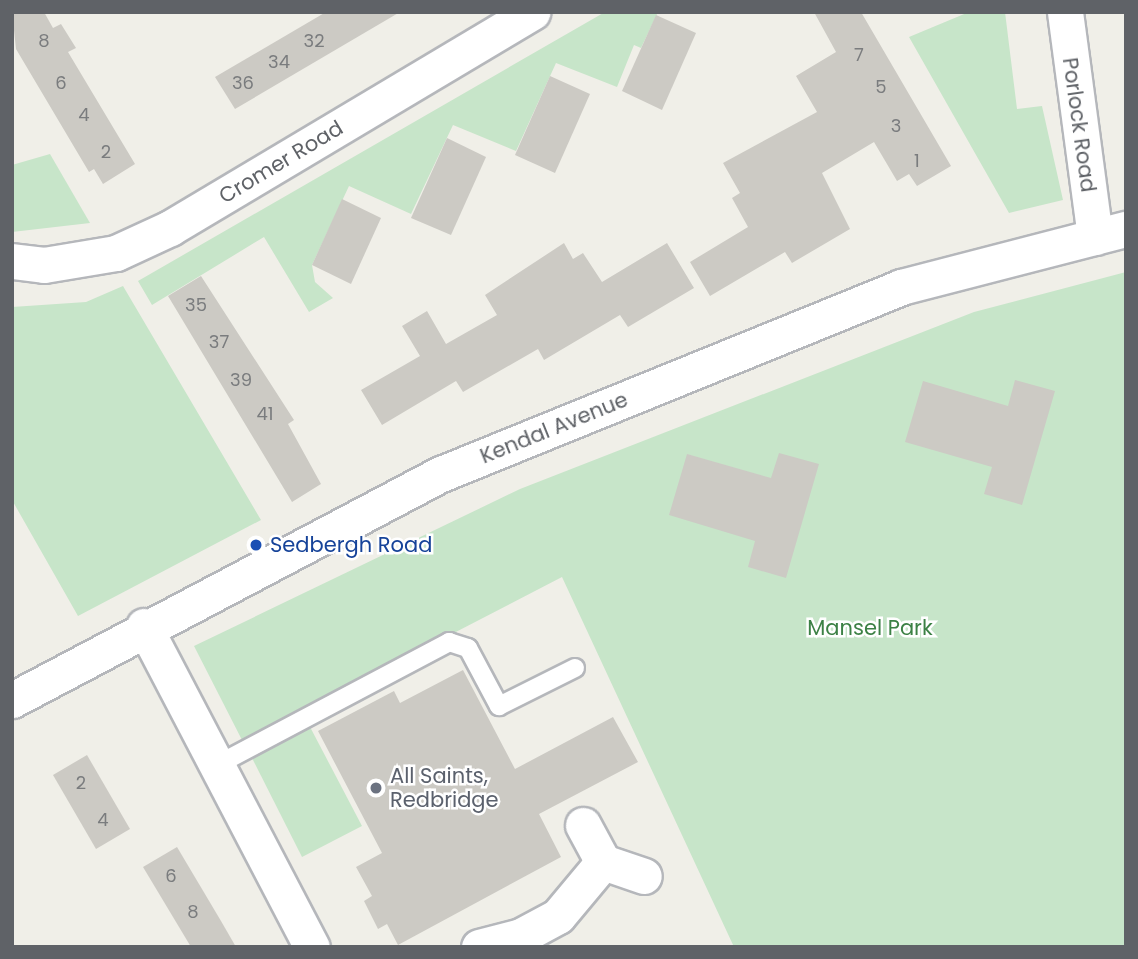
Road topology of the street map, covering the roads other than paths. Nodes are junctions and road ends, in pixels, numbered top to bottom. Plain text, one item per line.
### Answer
1 (533, 12) edge
2 (1065, 12) edge
3 (1110, 233) edge
4 (12, 261) edge
5 (144, 626) junction
6 (575, 668) dead end
7 (12, 700) edge
8 (217, 765) junction
9 (583, 825) dead end
10 (603, 862) junction
11 (644, 876) dead end
12 (312, 947) edge
13 (479, 947) edge

1 - 4 street, Cromer Road
2 - 3 street, Porlock Road
3 - 5 street, Kendal Avenue
5 - 7 street, Kendal Avenue
5 - 8 street
6 - 8 lane
8 - 12 street
9 - 10 street
10 - 11 street
10 - 13 street

